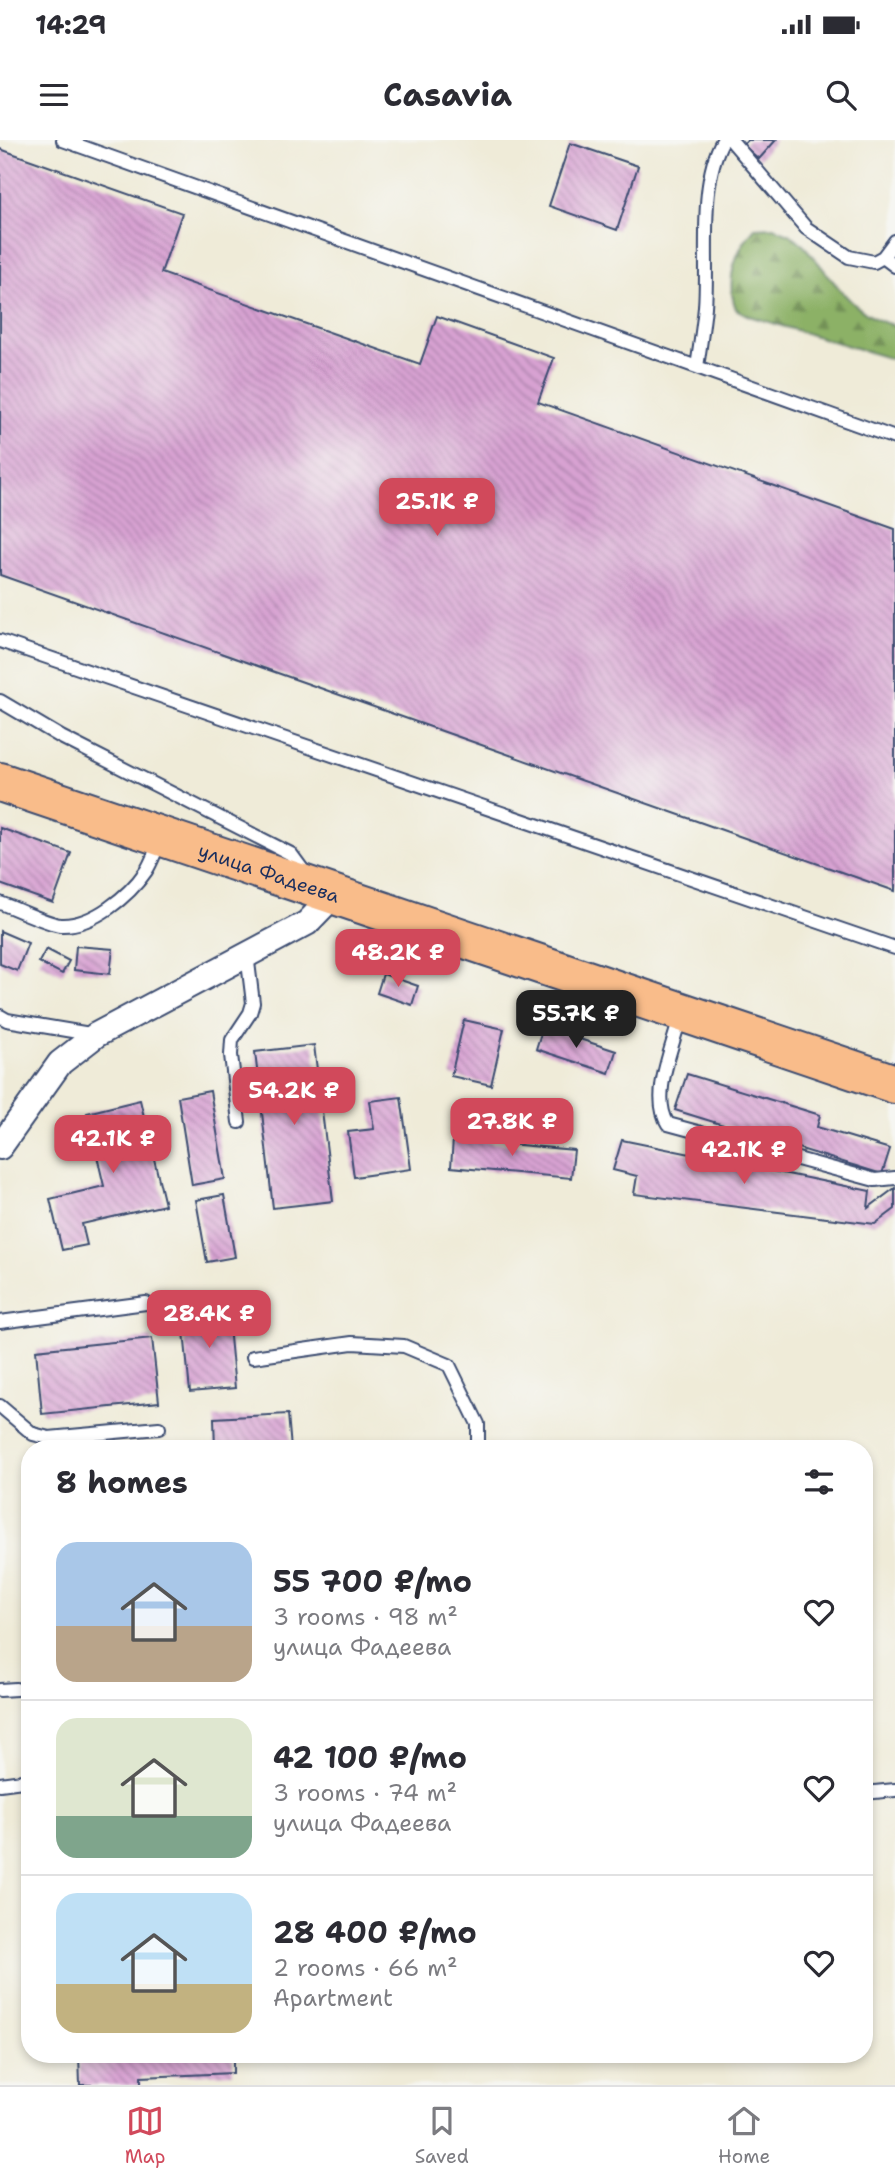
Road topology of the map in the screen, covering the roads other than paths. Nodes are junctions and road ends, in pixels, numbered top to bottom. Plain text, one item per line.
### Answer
1 (63, 140) edge
2 (723, 140) edge
3 (731, 140) edge
4 (895, 241) edge
5 (883, 257) junction
6 (895, 266) edge
7 (697, 367) junction
8 (895, 438) edge
9 (0, 640) edge
10 (0, 701) edge
11 (0, 782) edge
12 (163, 835) junction
13 (318, 888) junction
14 (0, 903) edge
15 (895, 948) edge
16 (247, 954) junction
17 (681, 1011) junction
18 (0, 1016) edge
19 (96, 1035) junction
20 (895, 1084) edge
21 (239, 1122) dead end
22 (0, 1147) edge
23 (895, 1178) edge
24 (146, 1303) dead end
25 (0, 1322) edge
26 (253, 1357) dead end
27 (0, 1406) edge
28 (159, 1428) dead end
29 (478, 1440) edge
30 (16, 1689) dead end
31 (0, 1690) edge
32 (21, 1781) edge
33 (0, 1784) edge
34 (895, 1790) edge
35 (873, 1792) edge

1 - 7 lane
2 - 7 lane
3 - 5 lane
4 - 5 lane
5 - 6 lane
7 - 8 lane
9 - 15 lane
10 - 13 lane
11 - 12 main road, улица Фадеева
12 - 13 main road, улица Фадеева
12 - 14 lane
13 - 16 street
13 - 17 main road, улица Фадеева
16 - 19 street
16 - 21 lane
17 - 20 main road, улица Фадеева
17 - 23 lane
18 - 19 lane
19 - 22 street
24 - 25 lane
26 - 29 lane
27 - 28 lane
30 - 31 lane
32 - 33 lane
34 - 35 lane

